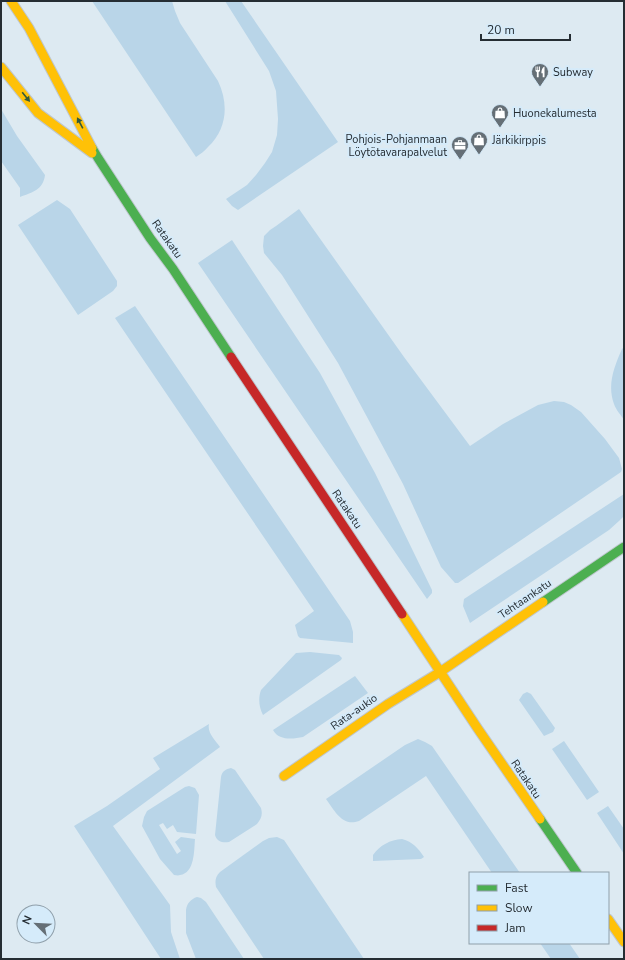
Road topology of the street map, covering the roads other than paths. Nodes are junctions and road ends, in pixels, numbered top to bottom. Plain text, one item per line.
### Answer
1 (11, 1) edge
2 (1, 67) edge
3 (98, 158) junction
4 (624, 546) edge
5 (440, 672) junction
6 (284, 776) dead end
7 (575, 872) edge
8 (609, 920) edge
9 (624, 942) edge

3 -> 1 street, Ratakatu
2 -> 3 street, Ratakatu
3 - 5 street, Ratakatu
4 - 5 street, Tehtaankatu
5 - 6 street, Rata-aukio
5 - 7 street, Ratakatu
8 - 9 street

